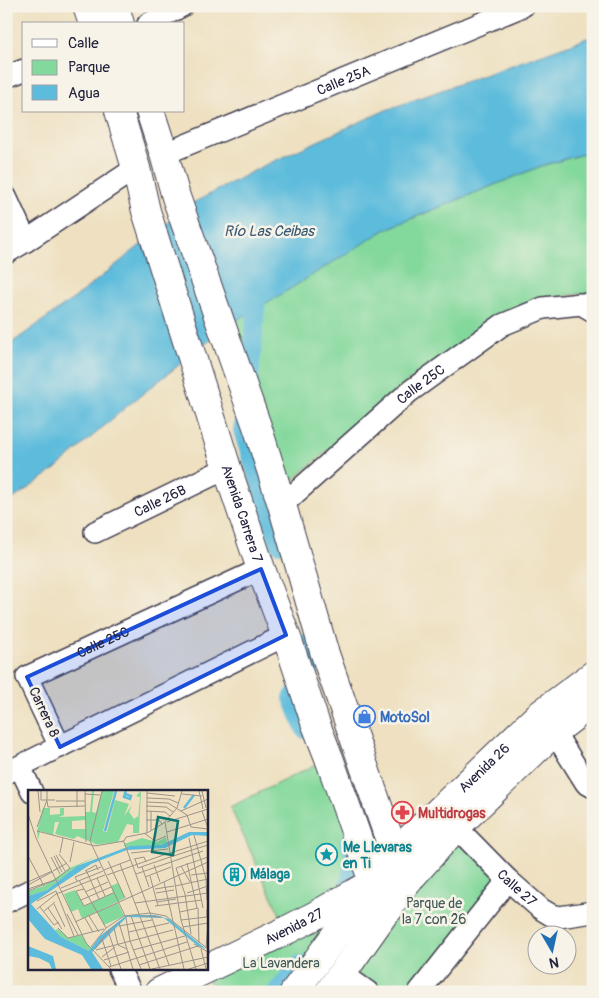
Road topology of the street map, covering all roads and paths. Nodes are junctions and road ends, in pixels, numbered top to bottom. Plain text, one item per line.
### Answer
1 (87, 6) edge
2 (115, 6) edge
3 (182, 6) edge
4 (523, 6) edge
5 (92, 22) edge
6 (119, 22) edge
7 (152, 22) edge
8 (22, 71) edge
9 (6, 77) edge
10 (119, 112) edge
11 (150, 112) edge
12 (164, 154) junction
13 (136, 168) junction
14 (6, 197) edge
15 (26, 241) junction
16 (6, 253) edge
17 (587, 308) edge
18 (226, 468) junction
19 (282, 505) junction
20 (95, 532) dead end
21 (261, 569) junction
22 (286, 635) junction
23 (593, 675) edge
24 (27, 677) joint
25 (593, 702) edge
26 (554, 732) junction
27 (60, 747) junction
28 (13, 770) edge
29 (593, 787) edge
30 (30, 790) edge
31 (456, 828) junction
32 (394, 853) junction
33 (508, 880) junction
34 (373, 882) junction
35 (406, 884) junction
36 (28, 891) edge
37 (6, 902) edge
38 (388, 909) junction
39 (593, 912) edge
40 (208, 968) edge
41 (120, 970) edge
42 (204, 970) edge
43 (335, 982) edge
44 (131, 992) edge
45 (159, 992) edge
46 (294, 992) edge
47 (368, 992) edge
48 (418, 992) edge

1 - 5 main road
2 - 6 main road
3 - 7 street
4 - 12 street, Calle 25A
8 - 9 street
10 - 13 main road, Avenida Carrera 7
11 - 12 main road
12 - 19 main road
13 - 15 street
13 - 18 main road, Avenida Carrera 7
14 - 15 street
15 - 16 street
17 - 19 street, Calle 25C
18 - 20 street, Calle 26B
18 - 21 main road, Avenida Carrera 7
19 - 32 main road
21 - 22 main road, Avenida Carrera 7
21 - 24 street, Calle 25C
22 - 27 street
22 - 34 main road, Avenida Carrera 7
23 - 32 main road, Avenida 26
24 - 27 street, Carrera 8
25 - 26 main road, Avenida 26
26 - 29 street
26 - 31 main road, Avenida 26
27 - 28 street
28 - 30 street
31 - 33 street, Calle 27
31 - 35 main road, Avenida 26
32 - 34 main road, Avenida 26
32 - 35 main road
33 - 39 street, Calle 27
33 - 48 street
34 - 38 main road, Avenida Carrera 7
34 - 40 main road, Avenida 27
34 - 46 main road, Avenida 26
35 - 38 main road, Avenida 26
36 - 37 street
38 - 43 main road, Avenida 26
41 - 44 street
42 - 45 main road, Avenida 27
43 - 47 street

